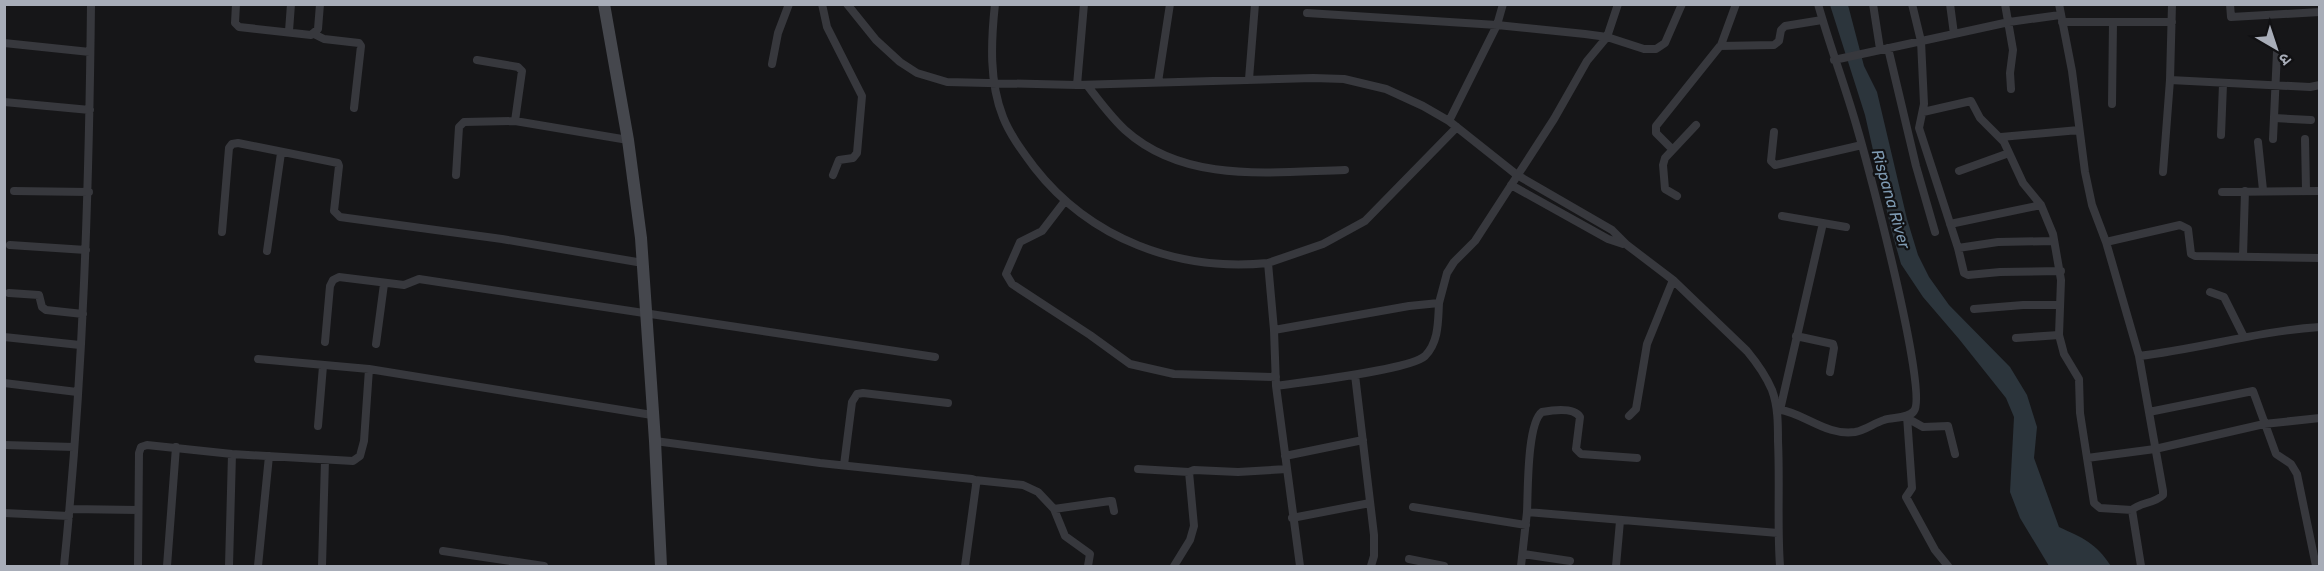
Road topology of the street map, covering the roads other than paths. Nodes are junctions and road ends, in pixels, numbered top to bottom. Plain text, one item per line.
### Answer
1 (91, 4) edge
2 (236, 4) edge
3 (291, 4) edge
4 (320, 4) edge
5 (604, 4) edge
6 (789, 4) edge
7 (822, 4) edge
8 (847, 4) edge
9 (995, 4) edge
10 (1084, 4) edge
11 (1170, 4) edge
12 (1255, 4) edge
13 (1503, 4) edge
14 (1618, 4) edge
15 (1682, 4) edge
16 (1736, 4) edge
17 (1818, 4) edge
18 (1873, 4) edge
19 (1912, 4) edge
20 (1950, 4) edge
21 (2005, 4) edge
22 (2059, 4) edge
23 (2172, 4) edge
24 (2230, 4) edge
25 (2319, 12) edge
26 (1307, 13) dead end
27 (2061, 18) junction
28 (1822, 20) junction
29 (2009, 22) junction
30 (2113, 22) junction
31 (2172, 22) junction
32 (1497, 24) junction
33 (289, 31) junction
34 (314, 34) junction
35 (1954, 34) junction
36 (1607, 37) junction
37 (1921, 41) junction
38 (4, 43) edge
39 (1721, 45) junction
40 (1884, 49) junction
41 (90, 52) junction
42 (2277, 52) dead end
43 (1838, 59) junction
44 (477, 60) dead end
45 (772, 64) dead end
46 (1249, 79) junction
47 (2170, 80) junction
48 (1158, 82) junction
49 (996, 84) junction
50 (2223, 84) junction
51 (1077, 85) junction
52 (1087, 85) junction
53 (2319, 85) edge
54 (2275, 86) junction
55 (2011, 89) dead end
56 (4, 102) edge
57 (2112, 104) dead end
58 (354, 108) dead end
59 (90, 110) junction
60 (1923, 112) junction
61 (2274, 118) junction
62 (2311, 120) dead end
63 (515, 121) junction
64 (1449, 121) junction
65 (1696, 125) dead end
66 (1457, 127) junction
67 (2079, 130) junction
68 (1774, 132) dead end
69 (2221, 135) dead end
70 (2001, 137) junction
71 (2273, 139) dead end
72 (2305, 139) dead end
73 (628, 140) junction
74 (2258, 142) dead end
75 (1862, 145) junction
76 (1672, 149) junction
77 (281, 153) junction
78 (2009, 153) junction
79 (1345, 170) dead end
80 (1959, 171) dead end
81 (2163, 172) dead end
82 (833, 175) dead end
83 (1517, 175) junction
84 (456, 176) dead end
85 (1511, 185) junction
86 (2263, 190) junction
87 (2307, 190) junction
88 (14, 191) dead end
89 (2245, 191) junction
90 (2319, 191) edge
91 (89, 192) junction
92 (2222, 192) dead end
93 (1677, 196) dead end
94 (1065, 201) junction
95 (2041, 205) junction
96 (1782, 216) dead end
97 (1823, 223) junction
98 (1950, 224) junction
99 (1846, 227) dead end
100 (222, 232) dead end
101 (1935, 232) dead end
102 (2054, 241) junction
103 (2106, 242) junction
104 (10, 245) dead end
105 (1627, 245) junction
106 (1958, 248) junction
107 (86, 250) junction
108 (267, 251) dead end
109 (2242, 256) junction
110 (2319, 258) edge
111 (643, 263) junction
112 (1268, 263) junction
113 (2061, 271) junction
114 (1673, 280) junction
115 (384, 284) junction
116 (2210, 292) dead end
117 (9, 293) dead end
118 (1439, 303) junction
119 (2060, 305) junction
120 (1974, 309) dead end
121 (645, 314) junction
122 (83, 315) junction
123 (2319, 327) edge
124 (1274, 330) junction
125 (2059, 335) junction
126 (1796, 336) junction
127 (2244, 337) junction
128 (4, 338) edge
129 (2016, 338) dead end
130 (325, 342) dead end
131 (375, 344) dead end
132 (80, 345) junction
133 (2139, 356) junction
134 (935, 357) dead end
135 (258, 359) dead end
136 (323, 366) junction
137 (369, 369) junction
138 (1830, 372) dead end
139 (1355, 375) junction
140 (1276, 381) junction
141 (4, 383) edge
142 (77, 392) junction
143 (948, 404) dead end
144 (1779, 410) junction
145 (2149, 412) junction
146 (652, 415) junction
147 (1629, 416) dead end
148 (1907, 417) junction
149 (2319, 418) edge
150 (2264, 424) junction
151 (318, 426) dead end
152 (1364, 440) junction
153 (655, 441) junction
154 (4, 444) edge
155 (74, 447) junction
156 (176, 447) junction
157 (2155, 449) junction
158 (232, 454) junction
159 (1955, 454) dead end
160 (269, 456) junction
161 (1285, 456) junction
162 (1636, 458) dead end
163 (2087, 458) junction
164 (325, 460) junction
165 (844, 465) junction
166 (1138, 469) dead end
167 (1287, 469) junction
168 (1189, 472) junction
169 (975, 480) junction
170 (1370, 503) junction
171 (1413, 507) dead end
172 (1054, 509) junction
173 (138, 510) junction
174 (2132, 510) junction
175 (1114, 511) dead end
176 (70, 512) junction
177 (1527, 512) junction
178 (4, 513) edge
179 (1292, 518) junction
180 (1620, 521) junction
181 (1526, 525) junction
182 (1778, 533) junction
183 (443, 551) dead end
184 (1523, 554) junction
185 (1409, 558) dead end
186 (1570, 561) dead end
187 (64, 567) edge
188 (138, 567) edge
189 (167, 567) edge
190 (229, 567) edge
191 (258, 567) edge
192 (322, 567) edge
193 (544, 567) edge
194 (661, 567) edge
195 (965, 567) edge
196 (1088, 567) edge
197 (1174, 567) edge
198 (1300, 567) edge
199 (1371, 567) edge
200 (1444, 567) edge
201 (1521, 567) edge
202 (1616, 567) edge
203 (1780, 567) edge
204 (1948, 567) edge
205 (2141, 567) edge
206 (2316, 567) edge

1 - 41 street
2 - 33 street
3 - 33 street
4 - 34 street
5 - 73 main road
6 - 45 street
7 - 82 street
8 - 49 street
9 - 49 street
10 - 51 street
11 - 48 street
12 - 46 street
13 - 32 street
14 - 36 street
15 - 36 street
16 - 39 street
17 - 28 street
18 - 40 street
19 - 37 street
20 - 35 street
21 - 29 street
22 - 27 street
23 - 31 street
24 - 25 street
26 - 32 street
27 - 29 street
27 - 30 street
27 - 67 street
28 - 39 street
28 - 43 street
29 - 35 street
29 - 55 street
30 - 31 street
30 - 57 street
31 - 47 street
32 - 36 street
32 - 64 street
33 - 34 street
34 - 58 street
35 - 37 street
36 - 83 street
37 - 40 street
37 - 60 street
38 - 41 street
39 - 76 street
40 - 43 street
40 - 101 street
41 - 59 street
42 - 54 street
43 - 75 street
44 - 63 street
46 - 48 street
46 - 64 street
47 - 50 street
47 - 81 street
48 - 52 street
49 - 51 street
49 - 94 street
50 - 54 street
50 - 69 street
51 - 52 street
52 - 79 street
53 - 54 street
54 - 61 street
56 - 59 street
59 - 91 street
60 - 70 street
60 - 98 street
61 - 62 street
61 - 71 street
63 - 73 street
63 - 84 street
64 - 66 street
65 - 76 street
66 - 83 street
66 - 112 street
67 - 70 street
67 - 103 street
68 - 75 street
70 - 78 street
72 - 87 street
73 - 111 main road
74 - 86 street
75 - 148 street
76 - 93 street
77 - 100 street
77 - 108 street
77 - 111 street
78 - 80 street
78 - 95 street
83 - 85 street
83 - 105 street
85 - 105 street
85 - 118 street
86 - 87 street
86 - 89 street
87 - 90 street
88 - 91 street
89 - 92 street
89 - 109 street
91 - 107 street
94 - 112 street
94 - 140 street
95 - 98 street
95 - 102 street
96 - 97 street
97 - 99 street
97 - 126 street
98 - 106 street
102 - 106 street
102 - 113 street
103 - 109 street
103 - 133 street
104 - 107 street
105 - 114 street
106 - 113 street
107 - 122 street
109 - 110 street
111 - 121 main road
112 - 124 street
113 - 119 street
114 - 144 street
114 - 147 street
115 - 121 street
115 - 130 street
115 - 131 street
116 - 127 street
117 - 122 street
118 - 124 street
118 - 139 street
119 - 120 street
119 - 125 street
121 - 134 street
121 - 146 main road
122 - 132 street
123 - 127 street
124 - 140 street
125 - 129 street
125 - 163 street
126 - 138 street
126 - 144 street
127 - 133 street
128 - 132 street
132 - 142 street
133 - 145 street
135 - 136 street
136 - 137 street
136 - 151 street
137 - 146 street
137 - 164 street
139 - 140 street
139 - 152 street
140 - 161 street
141 - 142 street
142 - 155 street
143 - 165 street
144 - 148 street
144 - 182 street
145 - 150 street
145 - 157 street
146 - 153 main road
148 - 159 street
148 - 204 street
149 - 150 street
150 - 157 street
150 - 206 street
152 - 161 street
152 - 170 street
153 - 165 street
153 - 194 main road
154 - 155 street
155 - 176 street
156 - 158 street
156 - 173 street
156 - 189 street
157 - 163 street
157 - 174 street
158 - 160 street
158 - 190 street
160 - 164 street
160 - 191 street
161 - 167 street
162 - 177 street
163 - 174 street
164 - 192 street
165 - 169 street
166 - 168 street
167 - 168 street
167 - 179 street
168 - 197 street
169 - 172 street
169 - 195 street
170 - 179 street
170 - 199 street
171 - 181 street
172 - 175 street
172 - 196 street
173 - 176 street
173 - 188 street
174 - 205 street
176 - 178 street
176 - 187 street
177 - 180 street
177 - 181 street
179 - 198 street
180 - 182 street
180 - 202 street
181 - 184 street
182 - 203 street
183 - 193 street
184 - 186 street
184 - 201 street
185 - 200 street

